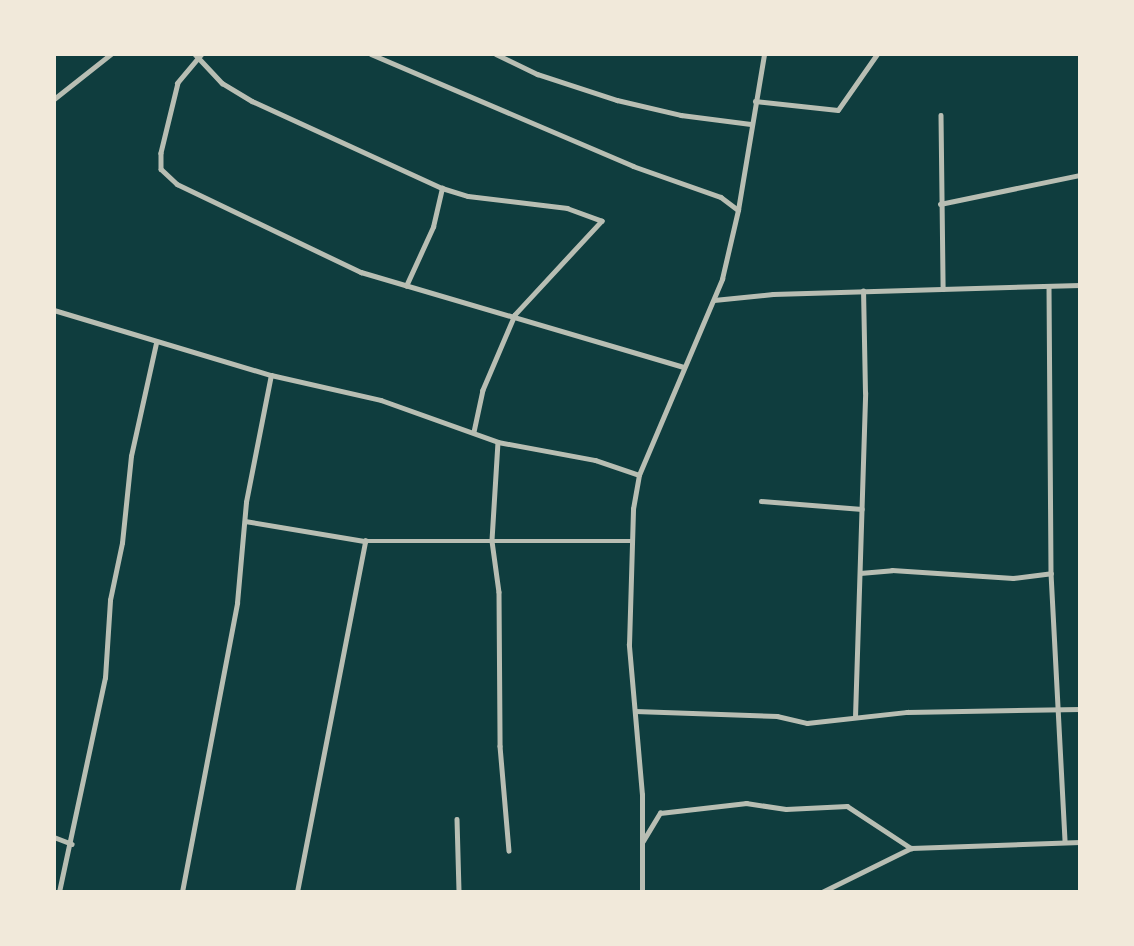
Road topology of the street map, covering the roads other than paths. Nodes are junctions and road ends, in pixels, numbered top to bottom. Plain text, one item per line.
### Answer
1 (111, 54) edge
2 (371, 54) edge
3 (496, 54) edge
4 (764, 54) edge
5 (877, 54) edge
6 (199, 56) edge
7 (54, 99) edge
8 (755, 102) junction
9 (941, 115) dead end
10 (750, 124) junction
11 (1080, 175) edge
12 (442, 188) junction
13 (940, 204) junction
14 (738, 210) junction
15 (1080, 285) edge
16 (406, 286) junction
17 (1049, 286) junction
18 (943, 289) junction
19 (863, 291) junction
20 (714, 300) junction
21 (54, 310) edge
22 (515, 316) junction
23 (156, 343) junction
24 (683, 367) junction
25 (271, 375) junction
26 (474, 432) junction
27 (498, 442) junction
28 (639, 475) junction
29 (761, 501) dead end
30 (862, 509) junction
31 (245, 521) junction
32 (365, 541) junction
33 (492, 541) junction
34 (632, 541) junction
35 (860, 573) junction
36 (1051, 573) junction
37 (1080, 709) edge
38 (1056, 710) junction
39 (635, 711) junction
40 (855, 717) junction
41 (457, 819) dead end
42 (54, 837) edge
43 (643, 841) junction
44 (1065, 842) junction
45 (1080, 842) edge
46 (72, 844) junction
47 (911, 848) junction
48 (509, 851) dead end
49 (59, 892) edge
50 (182, 892) edge
51 (297, 892) edge
52 (458, 892) edge
53 (642, 892) edge
54 (822, 892) edge

1 - 7 street
2 - 14 street
3 - 10 street
4 - 8 street
5 - 8 street
6 - 12 street
6 - 16 street
8 - 10 street
9 - 13 street
10 - 14 street
11 - 13 street
12 - 16 street
12 - 22 street
13 - 18 street
14 - 20 street
15 - 17 street
16 - 22 street
17 - 18 street
17 - 36 street
18 - 19 street
19 - 20 street
19 - 30 street
20 - 24 street
21 - 23 street
22 - 24 street
22 - 26 street
23 - 25 street
23 - 46 street
24 - 28 street
25 - 26 street
25 - 31 street
26 - 27 street
27 - 28 street
27 - 33 street
28 - 34 street
29 - 30 street
30 - 35 street
31 - 32 street
31 - 50 street
32 - 33 street
32 - 51 street
33 - 34 street
33 - 48 street
34 - 39 street
35 - 36 street
35 - 40 street
36 - 38 street
37 - 38 street
38 - 40 street
38 - 44 street
39 - 40 street
39 - 43 street
41 - 52 street
42 - 46 street
43 - 47 street
43 - 53 street
44 - 45 street
44 - 47 street
46 - 49 street
47 - 54 street

